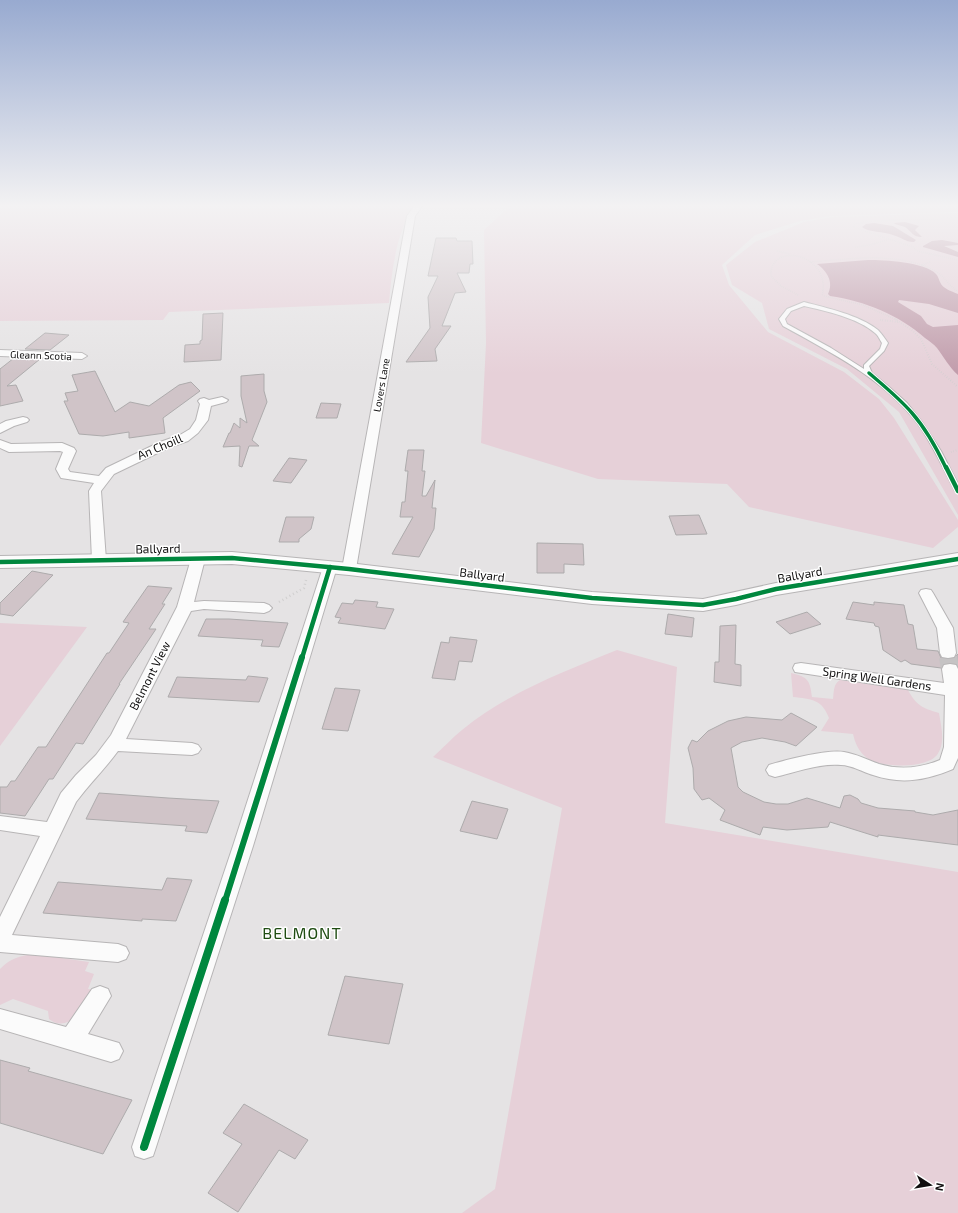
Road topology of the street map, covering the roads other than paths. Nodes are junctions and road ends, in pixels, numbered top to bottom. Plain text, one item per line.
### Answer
1 (402, 261) edge
2 (93, 350) dead end
3 (0, 353) edge
4 (870, 373) junction
5 (222, 400) dead end
6 (23, 420) dead end
7 (0, 429) edge
8 (0, 444) edge
9 (102, 480) junction
10 (958, 491) edge
11 (198, 559) junction
12 (958, 559) edge
13 (99, 560) junction
14 (0, 562) edge
15 (339, 568) junction
16 (926, 593) dead end
17 (185, 606) junction
18 (264, 608) dead end
19 (948, 653) tunnel mouth
20 (801, 668) dead end
21 (950, 669) tunnel mouth
22 (956, 690) edge
23 (113, 745) junction
24 (192, 749) dead end
25 (775, 770) dead end
26 (0, 823) edge
27 (53, 830) junction
28 (0, 938) edge
29 (0, 943) edge
30 (118, 953) dead end
31 (100, 996) dead end
32 (0, 1019) edge
33 (71, 1039) junction
34 (111, 1051) dead end
35 (144, 1147) dead end

1 - 15 street, Lovers Lane
2 - 3 street, Gleann Scotia
4 - 4 lane
4 - 10 lane
5 - 9 street, An Choill
6 - 7 street
8 - 9 street
9 - 13 street
11 - 13 street, Ballyard
11 - 15 street, Ballyard
11 - 17 street, Belmont View
12 - 15 street, Ballyard
13 - 14 street, Ballyard
15 - 35 street, Lovers Lane
16 - 19 street
17 - 18 street
17 - 23 street, Belmont View
20 - 22 street, Spring Well Gardens
21 - 22 street
22 - 25 street
23 - 24 street
23 - 27 street, Belmont View
26 - 27 street
27 - 28 street, Belmont View
29 - 30 street
31 - 33 street
32 - 33 street
33 - 34 street

